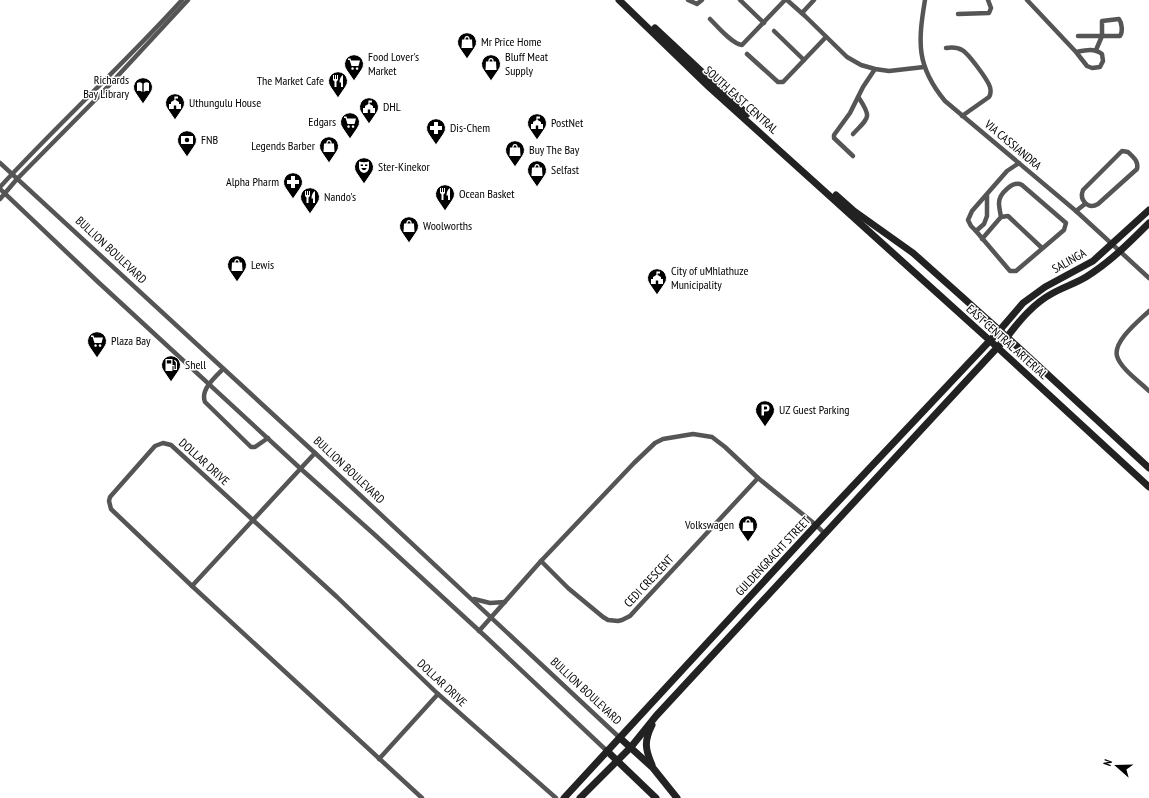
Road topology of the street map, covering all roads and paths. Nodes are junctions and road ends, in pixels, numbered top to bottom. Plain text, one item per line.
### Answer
1 (182, 0) edge
2 (188, 0) edge
3 (619, 0) edge
4 (624, 0) edge
5 (688, 0) edge
6 (702, 0) edge
7 (740, 0) edge
8 (786, 0) edge
9 (814, 0) edge
10 (925, 0) edge
11 (988, 0) edge
12 (1027, 0) edge
13 (802, 13) junction
14 (958, 14) dead end
15 (710, 19) dead end
16 (764, 23) junction
17 (774, 31) dead end
18 (1078, 36) dead end
19 (1102, 36) junction
20 (826, 37) junction
21 (946, 48) dead end
22 (1096, 50) junction
23 (1076, 52) junction
24 (747, 54) dead end
25 (804, 60) junction
26 (924, 67) junction
27 (875, 69) junction
28 (859, 98) junction
29 (962, 116) junction
30 (853, 134) dead end
31 (853, 156) dead end
32 (0, 163) edge
33 (1019, 163) junction
34 (12, 174) junction
35 (18, 179) junction
36 (0, 188) edge
37 (5, 194) junction
38 (987, 194) junction
39 (0, 199) edge
40 (1085, 204) junction
41 (1149, 210) edge
42 (1076, 211) junction
43 (852, 213) junction
44 (1001, 217) junction
45 (1149, 223) edge
46 (976, 231) junction
47 (982, 239) junction
48 (1113, 244) junction
49 (1042, 248) junction
50 (1120, 252) junction
51 (1149, 278) edge
52 (1149, 311) edge
53 (999, 331) junction
54 (1007, 337) junction
55 (990, 340) junction
56 (997, 347) junction
57 (223, 369) junction
58 (209, 383) junction
59 (1149, 391) edge
60 (268, 438) junction
61 (315, 453) junction
62 (1149, 468) edge
63 (301, 469) junction
64 (758, 478) junction
65 (1149, 487) edge
66 (254, 521) junction
67 (816, 525) junction
68 (825, 534) junction
69 (541, 561) junction
70 (192, 586) junction
71 (470, 598) junction
72 (504, 602) junction
73 (491, 618) junction
74 (479, 631) junction
75 (438, 694) junction
76 (656, 716) junction
77 (620, 738) junction
78 (631, 747) junction
79 (607, 751) junction
80 (380, 759) junction
81 (617, 762) junction
82 (653, 768) junction
83 (422, 798) edge
84 (556, 798) edge
85 (564, 798) edge
86 (580, 798) edge
87 (656, 798) edge
88 (677, 798) edge

1 - 34 street
2 - 35 street
3 - 43 street, SOUTH EAST CENTRAL
4 - 43 street, SOUTH EAST CENTRAL
5 - 6 street
7 - 16 street
8 - 13 street
8 - 16 street
9 - 13 street
10 - 26 street, VIA CASSIANDRA
11 - 14 street
12 - 23 street
13 - 20 street
15 - 16 street
17 - 25 street
18 - 19 street
19 - 19 street
19 - 22 street
20 - 25 street
20 - 27 street
21 - 29 street
22 - 23 street
22 - 23 street
24 - 25 street
26 - 27 street
26 - 29 street, VIA CASSIANDRA
27 - 28 street
28 - 30 street
28 - 31 street
29 - 33 street, VIA CASSIANDRA
32 - 34 street, BULLION BOULEVARD
33 - 38 street
33 - 42 street, VIA CASSIANDRA
34 - 35 street, BULLION BOULEVARD
34 - 36 street
35 - 37 street
35 - 57 street, BULLION BOULEVARD
36 - 37 street
37 - 39 street
37 - 58 street
38 - 46 street
38 - 46 street
40 - 40 street
40 - 42 street
41 - 48 street, SALINGA
42 - 48 street, VIA CASSIANDRA
43 - 53 street, EAST CENTRAL ARTERIAL
43 - 55 street, EAST CENTRAL ARTERIAL
44 - 47 street
44 - 49 street
44 - 49 street
45 - 50 street, SALINGA
46 - 47 street
47 - 49 street
48 - 50 street, VIA CASSIANDRA
48 - 53 street, SALINGA
50 - 51 street, VIA CASSIANDRA
50 - 54 street, SALINGA
52 - 59 street
53 - 54 street, EAST CENTRAL ARTERIAL
53 - 55 street, GULDENGRACHT STREET
54 - 56 street, GULDENGRACHT STREET
54 - 62 street, EAST CENTRAL ARTERIAL
55 - 56 street, EAST CENTRAL ARTERIAL
55 - 67 street, GULDENGRACHT STREET
56 - 65 street, EAST CENTRAL ARTERIAL
56 - 68 street, GULDENGRACHT STREET
57 - 58 street
57 - 61 street, BULLION BOULEVARD
58 - 60 street
58 - 60 street
60 - 63 street
61 - 63 street
61 - 71 street, BULLION BOULEVARD
63 - 66 street
63 - 74 street
64 - 67 street
64 - 69 street
64 - 69 street, CEDI CRESCENT
66 - 70 street
66 - 70 street, DOLLAR DRIVE
66 - 75 street, DOLLAR DRIVE
67 - 68 street
67 - 77 street, GULDENGRACHT STREET
68 - 76 street, GULDENGRACHT STREET
69 - 72 street
70 - 80 street, DOLLAR DRIVE
71 - 72 street
71 - 73 street, BULLION BOULEVARD
72 - 73 street
73 - 74 street
73 - 77 street, BULLION BOULEVARD
74 - 79 street
75 - 80 street
75 - 84 street, DOLLAR DRIVE
76 - 78 street, GULDENGRACHT STREET
76 - 82 street
77 - 78 street, BULLION BOULEVARD
77 - 79 street, GULDENGRACHT STREET
78 - 81 street, GULDENGRACHT STREET
78 - 82 street, BULLION BOULEVARD
79 - 81 street
79 - 85 street, GULDENGRACHT STREET
80 - 83 street, DOLLAR DRIVE
81 - 86 street, GULDENGRACHT STREET
81 - 87 street
82 - 88 street, BULLION BOULEVARD

